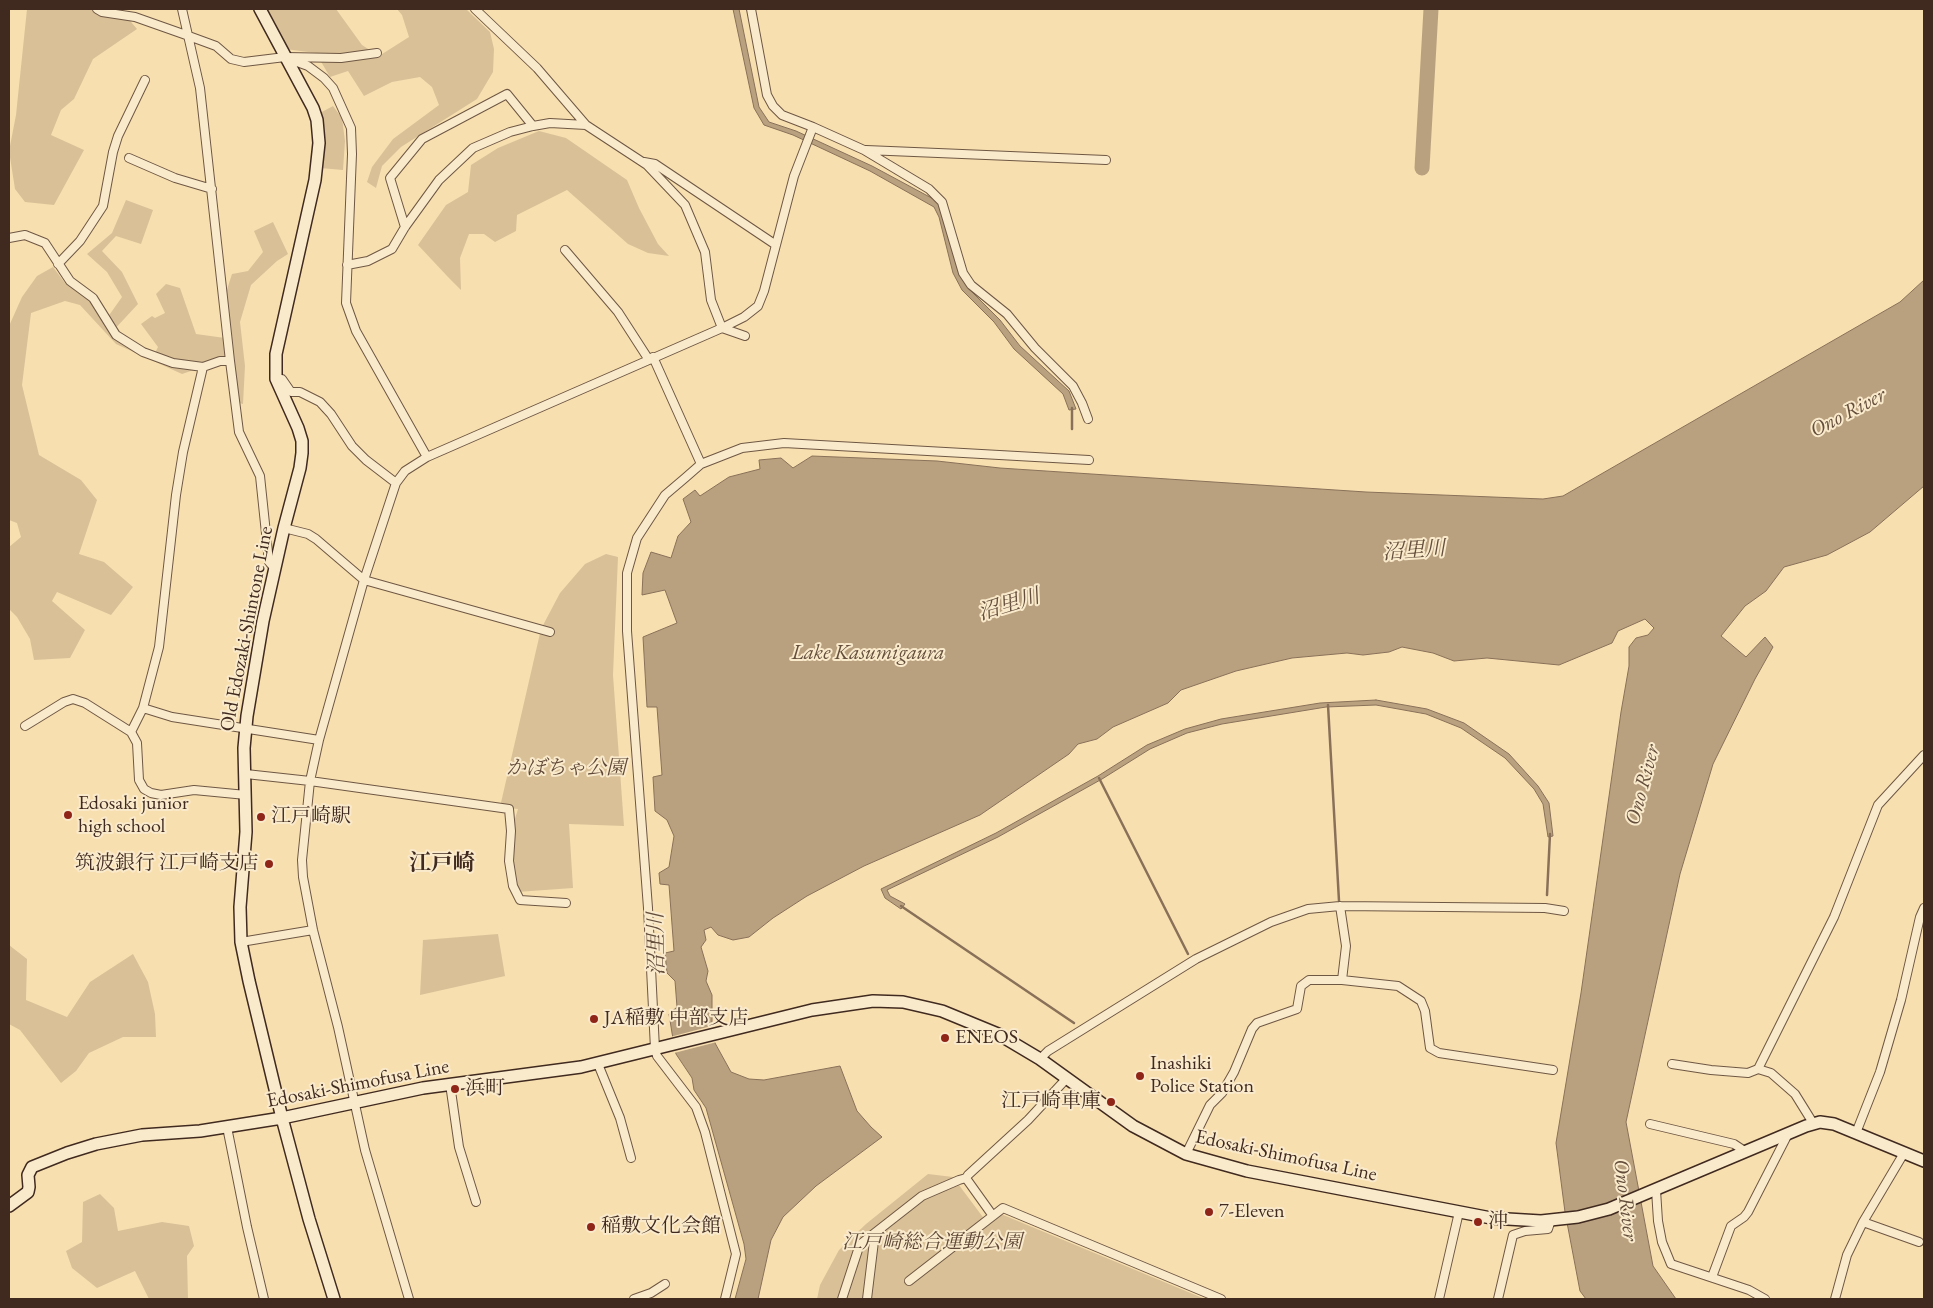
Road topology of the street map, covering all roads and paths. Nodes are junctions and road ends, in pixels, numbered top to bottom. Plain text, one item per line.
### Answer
1 (97, 9) edge
2 (182, 9) edge
3 (260, 9) edge
4 (475, 9) edge
5 (751, 9) edge
6 (186, 35) junction
7 (377, 53) dead end
8 (285, 57) junction
9 (144, 80) dead end
10 (586, 125) junction
11 (533, 126) junction
12 (813, 127) junction
13 (864, 150) junction
14 (130, 158) dead end
15 (1106, 160) dead end
16 (642, 162) junction
17 (212, 190) junction
18 (405, 228) junction
19 (9, 238) edge
20 (776, 245) junction
21 (565, 250) dead end
22 (58, 264) junction
23 (347, 265) junction
24 (722, 328) junction
25 (745, 336) dead end
26 (651, 358) junction
27 (230, 361) junction
28 (203, 367) junction
29 (276, 379) junction
30 (1088, 419) dead end
31 (427, 457) junction
32 (1089, 460) dead end
33 (701, 464) junction
34 (396, 482) junction
35 (284, 528) junction
36 (274, 569) junction
37 (364, 580) junction
38 (550, 632) dead end
39 (143, 708) junction
40 (25, 726) dead end
41 (245, 728) junction
42 (131, 732) junction
43 (319, 740) junction
44 (1924, 755) edge
45 (246, 774) junction
46 (310, 782) junction
47 (246, 795) junction
48 (566, 903) dead end
49 (1340, 906) junction
50 (1924, 908) edge
51 (1564, 911) dead end
52 (1922, 918) edge
53 (313, 930) junction
54 (241, 942) junction
55 (1342, 980) junction
56 (658, 1048) junction
57 (1040, 1059) junction
58 (598, 1064) junction
59 (1672, 1064) dead end
60 (1758, 1069) junction
61 (1553, 1070) dead end
62 (1067, 1078) junction
63 (450, 1084) junction
64 (354, 1103) junction
65 (282, 1118) junction
66 (1650, 1124) dead end
67 (1813, 1124) junction
68 (227, 1127) junction
69 (1788, 1134) junction
70 (1856, 1134) junction
71 (1746, 1152) junction
72 (1904, 1153) junction
73 (1186, 1154) junction
74 (631, 1158) dead end
75 (1924, 1160) edge
76 (966, 1178) junction
77 (1654, 1191) junction
78 (476, 1202) dead end
79 (9, 1206) edge
80 (1459, 1212) junction
81 (992, 1216) junction
82 (1556, 1220) junction
83 (1863, 1222) junction
84 (875, 1233) junction
85 (1919, 1242) dead end
86 (1712, 1277) junction
87 (909, 1281) dead end
88 (666, 1284) dead end
89 (264, 1299) edge
90 (334, 1299) edge
91 (409, 1299) edge
92 (634, 1299) edge
93 (725, 1299) edge
94 (842, 1299) edge
95 (867, 1299) edge
96 (1221, 1299) edge
97 (1439, 1299) edge
98 (1498, 1299) edge
99 (1765, 1299) edge
100 (1835, 1299) edge

1 - 6 street
2 - 6 street
3 - 8 main road, Old Edozaki-Shintone Line
4 - 10 street
5 - 12 street
6 - 8 street
6 - 17 street
7 - 8 street
8 - 23 street
8 - 29 main road, Old Edozaki-Shintone Line
9 - 22 street
10 - 11 street
10 - 16 street
11 - 18 street
11 - 18 street
12 - 13 street
12 - 20 street
13 - 15 street
13 - 30 street
14 - 17 street
16 - 20 street
16 - 24 street
17 - 27 street
18 - 23 street
19 - 22 street
20 - 24 street
21 - 26 street
22 - 28 street
23 - 31 street
24 - 25 street
24 - 26 street
26 - 31 street
26 - 33 street
27 - 28 street
27 - 36 street
28 - 39 street
29 - 34 street
29 - 35 main road, Old Edozaki-Shintone Line
31 - 34 street
32 - 33 street
33 - 56 street
34 - 37 street
35 - 36 main road, Old Edozaki-Shintone Line
35 - 37 street
36 - 41 main road, Old Edozaki-Shintone Line
37 - 38 street
37 - 43 street
39 - 41 street
39 - 42 street
40 - 42 street
41 - 43 street
41 - 45 main road, Old Edozaki-Shintone Line
42 - 47 street
43 - 46 street
44 - 60 street
45 - 46 street
45 - 47 main road, Old Edozaki-Shintone Line
46 - 48 street
46 - 53 street
47 - 54 main road, Old Edozaki-Shintone Line
49 - 51 street
49 - 55 street
49 - 57 street
50 - 52 street
52 - 70 street
53 - 54 street
53 - 64 street
54 - 65 main road, Old Edozaki-Shintone Line
55 - 61 street
55 - 73 street
56 - 57 main road, Edosaki-Shimofusa Line
56 - 58 main road, Edosaki-Shimofusa Line
56 - 93 street
57 - 62 main road, Edosaki-Shimofusa Line
58 - 63 main road, Edosaki-Shimofusa Line
58 - 74 street
59 - 60 street
60 - 67 street
62 - 73 main road, Edosaki-Shimofusa Line
62 - 76 street
63 - 64 main road, Edosaki-Shimofusa Line
63 - 78 street
64 - 65 main road, Edosaki-Shimofusa Line
64 - 91 street
65 - 68 main road, Edosaki-Shimofusa Line
65 - 90 main road, Old Edozaki-Shintone Line
66 - 71 street
67 - 69 main road, Edosaki-Shimofusa Line
67 - 70 main road, Edosaki-Shimofusa Line
68 - 79 main road, Edosaki-Shimofusa Line
68 - 89 street
69 - 71 main road, Edosaki-Shimofusa Line
69 - 86 street
70 - 72 main road, Edosaki-Shimofusa Line
71 - 77 main road, Edosaki-Shimofusa Line
72 - 75 main road, Edosaki-Shimofusa Line
72 - 83 street
73 - 80 main road, Edosaki-Shimofusa Line
76 - 81 street
76 - 84 street
77 - 82 main road, Edosaki-Shimofusa Line
77 - 86 street
80 - 82 main road, Edosaki-Shimofusa Line
80 - 97 street
81 - 87 street
81 - 96 street
82 - 98 street
83 - 85 street
83 - 100 street
84 - 94 street
84 - 95 street
86 - 99 street
88 - 92 street

